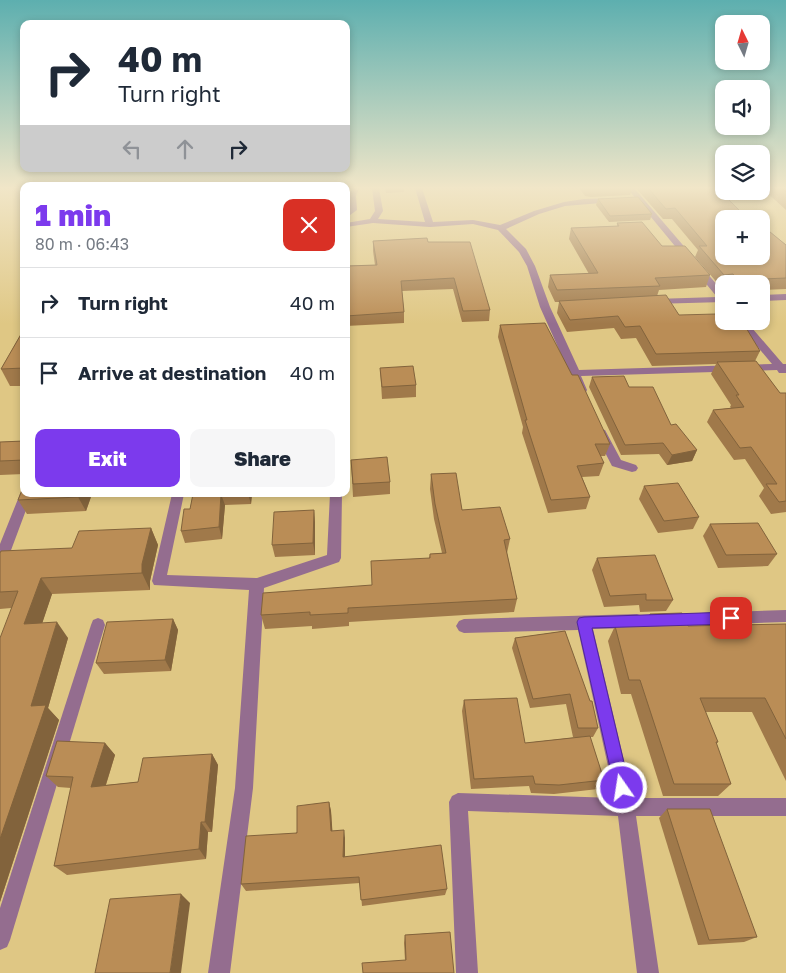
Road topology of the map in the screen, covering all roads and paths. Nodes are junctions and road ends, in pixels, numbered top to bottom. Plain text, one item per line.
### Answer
1 (505, 233) edge
2 (666, 233) edge
3 (715, 289) edge
4 (786, 297) edge
5 (770, 298) edge
6 (715, 299) edge
7 (644, 303) edge
8 (749, 330) edge
9 (784, 369) edge
10 (575, 373) junction
11 (587, 401) edge
12 (597, 425) edge
13 (632, 468) dead end
14 (25, 497) edge
15 (177, 497) edge
16 (336, 497) edge
17 (0, 561) edge
18 (257, 584) junction
19 (786, 616) edge
20 (584, 622) junction
21 (98, 625) dead end
22 (464, 626) dead end
23 (626, 807) junction
24 (786, 807) edge
25 (0, 940) edge
26 (218, 973) edge
27 (467, 973) edge
28 (648, 973) edge

1 - 10 street
2 - 3 street
4 - 5 street
6 - 7 street
8 - 9 street
9 - 10 street
10 - 11 street
12 - 13 street
14 - 17 street
15 - 18 street
16 - 18 street
18 - 26 street
19 - 20 street
20 - 22 street
20 - 23 street
21 - 25 street
23 - 24 street
23 - 27 street
23 - 28 street

